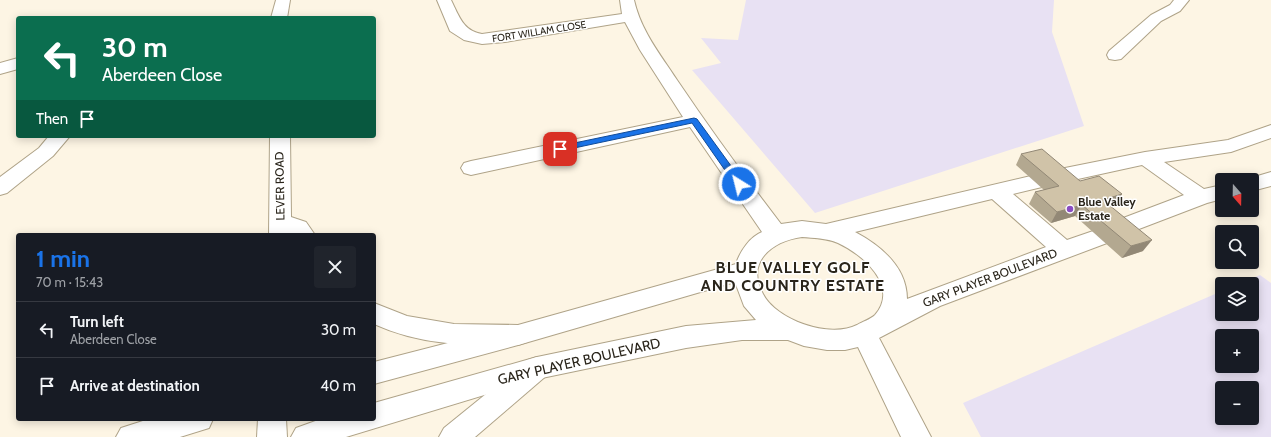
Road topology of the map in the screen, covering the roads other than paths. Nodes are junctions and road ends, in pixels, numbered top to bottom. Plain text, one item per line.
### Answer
1 (283, 0) edge
2 (444, 0) edge
3 (1182, 0) edge
4 (629, 8) edge
5 (279, 16) edge
6 (1115, 55) dead end
7 (16, 64) edge
8 (0, 69) edge
9 (694, 120) junction
10 (1271, 131) edge
11 (58, 138) edge
12 (280, 138) edge
13 (1145, 158) junction
14 (471, 168) dead end
15 (1055, 177) edge
16 (1271, 179) edge
17 (1035, 182) dead end
18 (1259, 182) edge
19 (0, 188) edge
20 (997, 192) junction
21 (1215, 194) edge
22 (1201, 198) junction
23 (281, 229) edge
24 (828, 231) junction
25 (302, 233) edge
26 (776, 234) junction
27 (1064, 250) junction
28 (746, 270) junction
29 (376, 314) edge
30 (874, 329) junction
31 (788, 330) junction
32 (518, 335) junction
33 (537, 368) junction
34 (376, 372) edge
35 (376, 415) edge
36 (191, 421) edge
37 (272, 421) edge
38 (356, 421) edge
39 (131, 437) edge
40 (272, 437) edge
41 (306, 437) edge
42 (454, 437) edge
43 (916, 437) edge

1 - 5 street
2 - 4 street, FORT WILLAM CLOSE
3 - 6 street
4 - 9 street
7 - 8 street
9 - 14 street
9 - 26 street
10 - 13 street
11 - 19 street
12 - 23 street, LEVER ROAD
13 - 15 street
13 - 22 street
16 - 18 street
17 - 20 street
20 - 24 street
20 - 27 street
21 - 22 street, GARY PLAYER BOULEVARD
22 - 27 street, GARY PLAYER BOULEVARD
23 - 25 street
24 - 26 street
24 - 30 street
26 - 28 street
27 - 30 street, GARY PLAYER BOULEVARD
28 - 31 street
28 - 32 street
29 - 32 street
30 - 31 street
30 - 43 street
31 - 33 street, GARY PLAYER BOULEVARD
32 - 34 street
33 - 35 street, GARY PLAYER BOULEVARD
33 - 42 street
36 - 39 street
37 - 40 street
38 - 41 street

